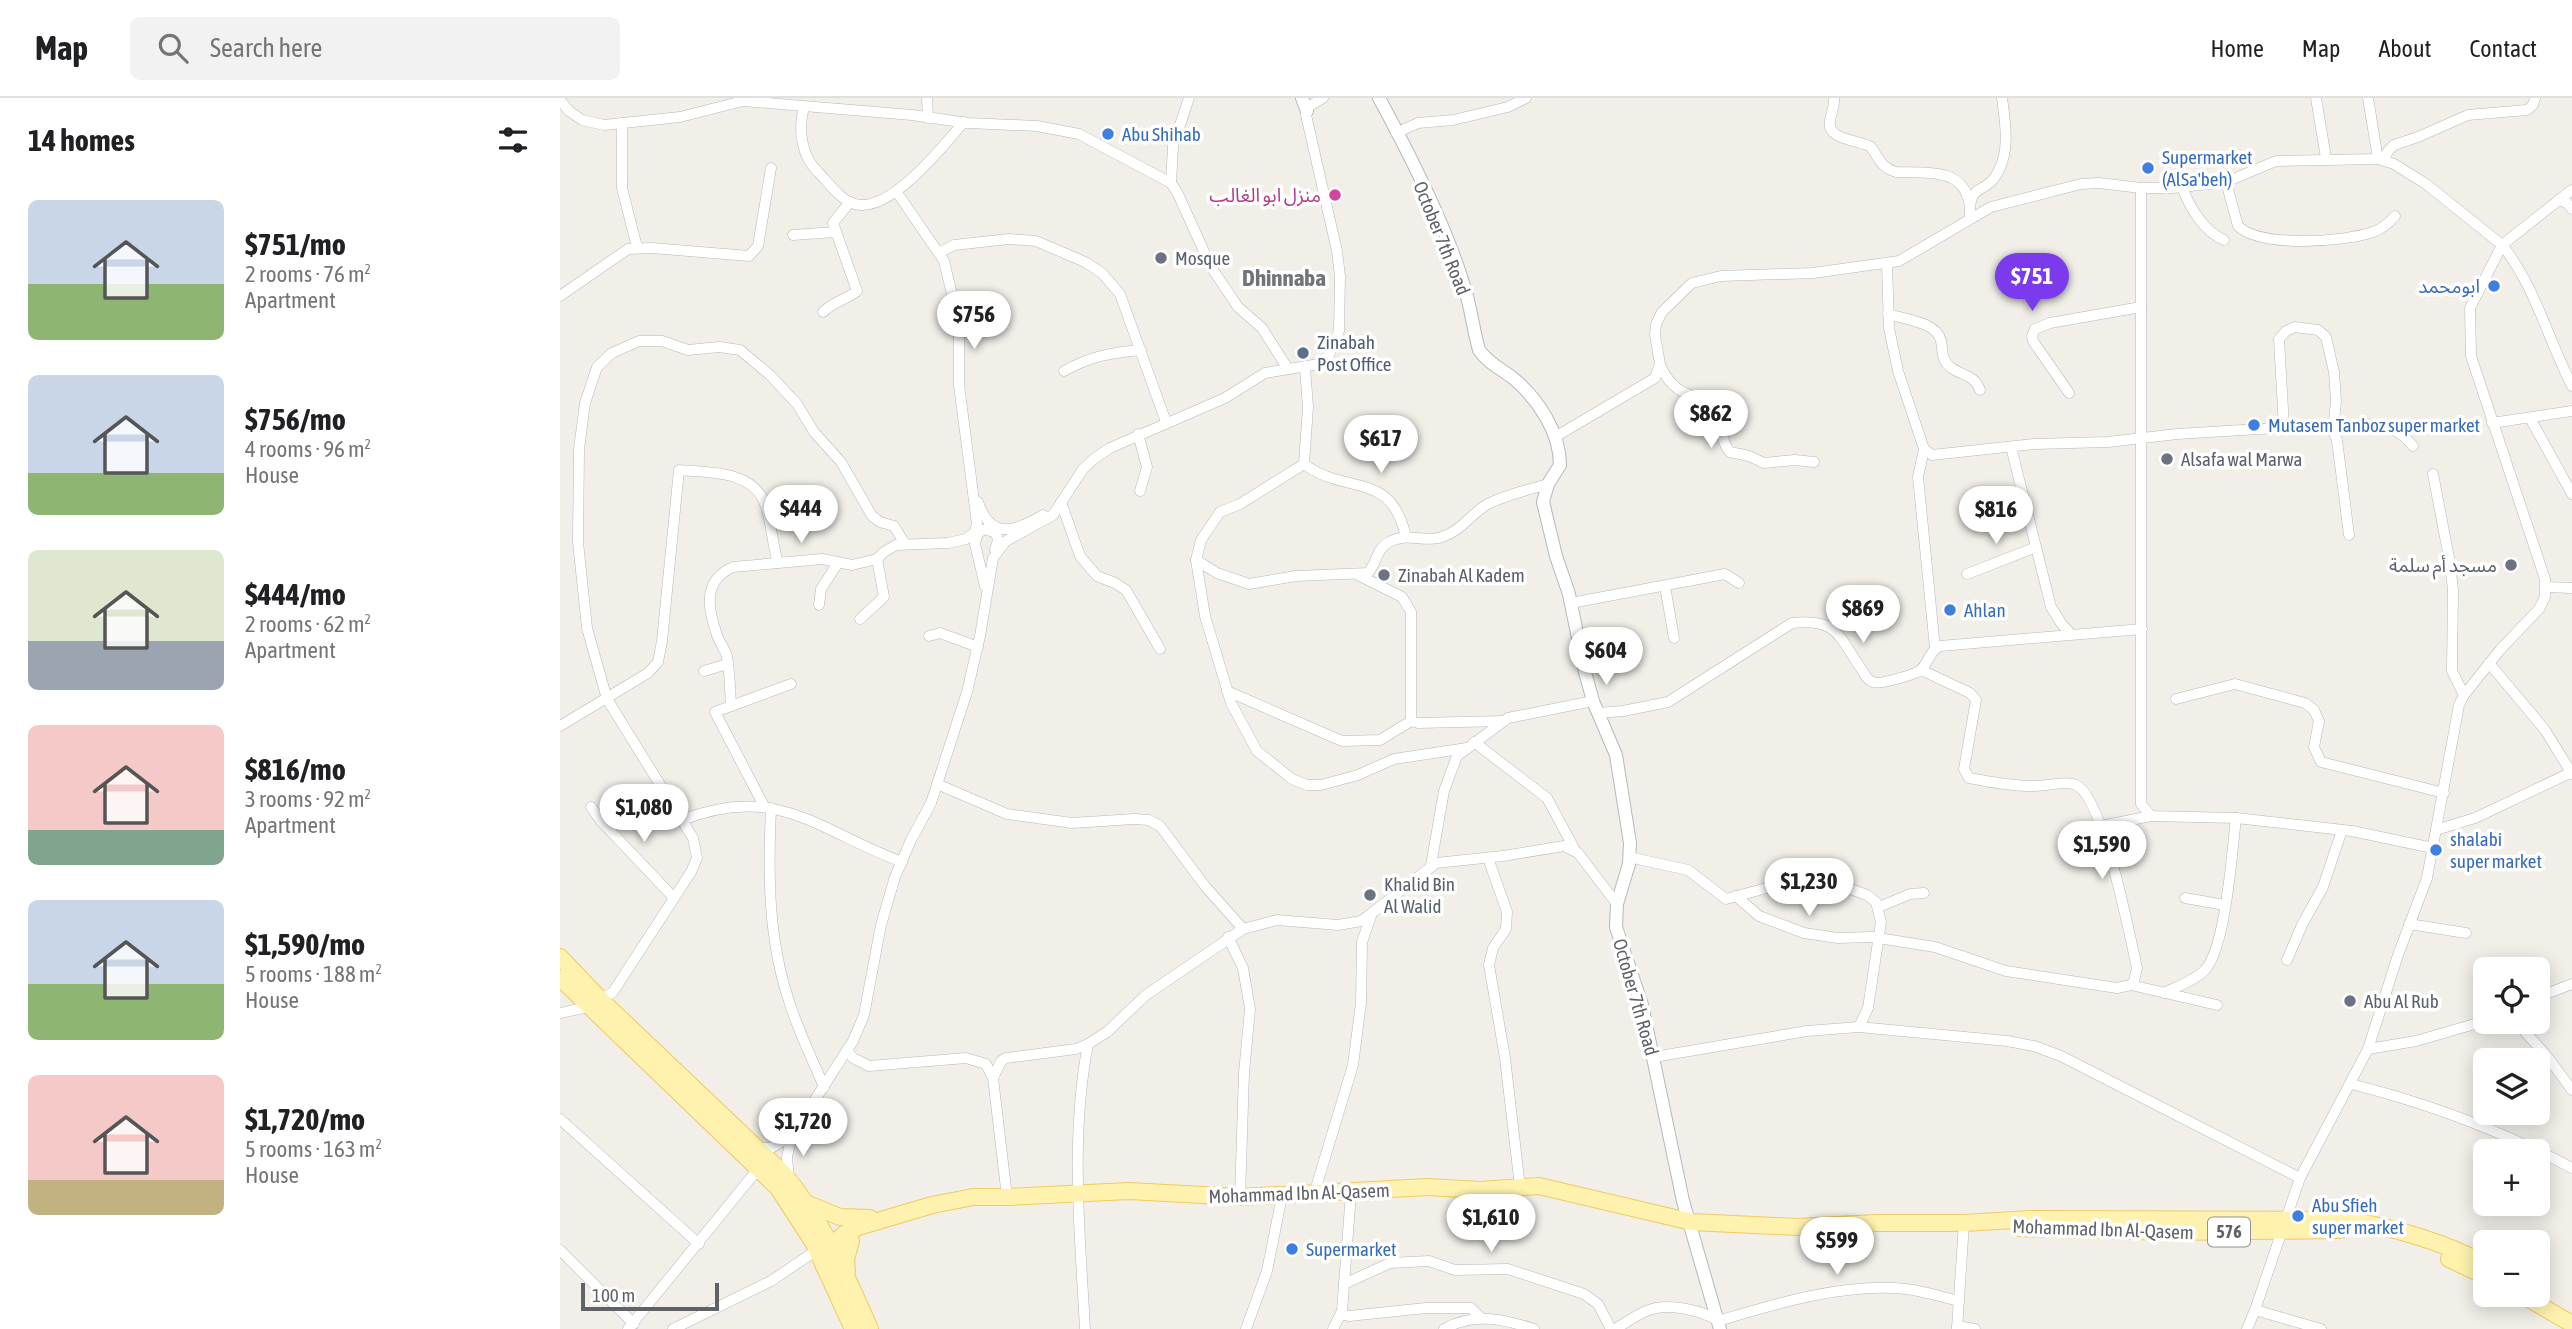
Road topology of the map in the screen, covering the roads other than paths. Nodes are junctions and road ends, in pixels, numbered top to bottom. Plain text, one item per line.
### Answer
1 (927, 98) edge
2 (1189, 98) edge
3 (1302, 98) edge
4 (1323, 98) edge
5 (1378, 98) edge
6 (1526, 98) edge
7 (1834, 98) edge
8 (2002, 98) edge
9 (2316, 98) edge
10 (2368, 98) edge
11 (2535, 98) edge
12 (742, 99) edge
13 (560, 100) edge
14 (781, 100) edge
15 (804, 107) junction
16 (1307, 111) junction
17 (928, 118) junction
18 (964, 122) junction
19 (622, 124) junction
20 (1396, 133) junction
21 (2326, 158) junction
22 (2381, 159) junction
23 (771, 168) dead end
24 (2226, 182) junction
25 (1171, 183) junction
26 (2182, 187) junction
27 (2141, 188) junction
28 (2572, 190) edge
29 (895, 191) junction
30 (2559, 200) junction
31 (850, 202) junction
32 (1969, 202) junction
33 (2572, 209) edge
34 (2395, 216) dead end
35 (1970, 219) junction
36 (835, 232) junction
37 (793, 235) dead end
38 (2224, 240) dead end
39 (2502, 245) junction
40 (636, 247) junction
41 (939, 253) junction
42 (1887, 264) junction
43 (560, 296) edge
44 (2141, 307) junction
45 (823, 312) dead end
46 (1888, 314) junction
47 (1141, 350) junction
48 (1660, 364) junction
49 (1305, 368) junction
50 (1288, 369) junction
51 (1064, 371) dead end
52 (2572, 386) edge
53 (1980, 390) dead end
54 (2068, 393) dead end
55 (2572, 411) edge
56 (2530, 418) junction
57 (1167, 422) junction
58 (2492, 423) junction
59 (2284, 427) junction
60 (2333, 430) junction
61 (1138, 434) junction
62 (1555, 437) junction
63 (2141, 438) junction
64 (2413, 446) dead end
65 (2011, 447) junction
66 (1924, 449) junction
67 (1814, 462) dead end
68 (1304, 464) junction
69 (969, 472) junction
70 (2433, 474) dead end
71 (1548, 484) junction
72 (1140, 491) dead end
73 (2572, 494) edge
74 (1061, 502) junction
75 (2349, 536) dead end
76 (1406, 537) junction
77 (942, 543) junction
78 (905, 544) junction
79 (2036, 547) junction
80 (980, 555) junction
81 (993, 558) junction
82 (877, 559) junction
83 (1196, 560) junction
84 (778, 563) junction
85 (838, 563) junction
86 (1354, 573) junction
87 (1968, 574) dead end
88 (1739, 583) dead end
89 (1665, 586) junction
90 (2546, 587) junction
91 (2572, 588) edge
92 (987, 595) junction
93 (1571, 603) junction
94 (819, 605) dead end
95 (860, 619) dead end
96 (2142, 629) junction
97 (2071, 634) junction
98 (929, 636) dead end
99 (1674, 638) dead end
100 (978, 647) junction
101 (1936, 648) junction
102 (1160, 649) dead end
103 (2489, 663) junction
104 (727, 664) junction
105 (1921, 670) junction
106 (704, 671) dead end
107 (791, 684) dead end
108 (1227, 691) junction
109 (2464, 695) junction
110 (607, 699) junction
111 (2176, 699) dead end
112 (731, 706) junction
113 (1596, 707) junction
114 (1411, 720) junction
115 (1504, 721) junction
116 (560, 726) edge
117 (1471, 745) junction
118 (2572, 773) edge
119 (937, 784) junction
120 (2444, 793) junction
121 (592, 807) dead end
122 (768, 807) junction
123 (2151, 816) junction
124 (2236, 818) junction
125 (682, 820) junction
126 (2101, 826) junction
127 (2342, 830) junction
128 (2437, 830) junction
129 (2433, 848) junction
130 (1575, 850) junction
131 (1629, 857) junction
132 (1488, 858) junction
133 (902, 862) junction
134 (1431, 865) junction
135 (1924, 893) dead end
136 (1736, 896) junction
137 (674, 898) junction
138 (2185, 898) dead end
139 (1617, 904) junction
140 (2225, 905) junction
141 (1879, 907) junction
142 (1372, 913) junction
143 (2409, 924) junction
144 (1243, 929) junction
145 (2466, 933) dead end
146 (1228, 937) junction
147 (1878, 938) junction
148 (560, 957) edge
149 (2287, 960) dead end
150 (560, 978) edge
151 (2572, 984) edge
152 (2131, 985) junction
153 (2550, 992) edge
154 (2164, 993) junction
155 (595, 1004) junction
156 (2217, 1005) dead end
157 (560, 1013) edge
158 (2473, 1024) edge
159 (1859, 1027) junction
160 (2527, 1034) edge
161 (1088, 1044) junction
162 (2368, 1049) junction
163 (847, 1050) junction
164 (1654, 1057) junction
165 (965, 1058) junction
166 (1006, 1058) junction
167 (993, 1078) junction
168 (2351, 1084) junction
169 (824, 1087) junction
170 (2572, 1090) edge
171 (560, 1119) edge
172 (792, 1135) junction
173 (758, 1149) junction
174 (2572, 1168) edge
175 (758, 1169) junction
176 (2300, 1178) junction
177 (789, 1181) junction
178 (1520, 1186) junction
179 (1077, 1192) junction
180 (1351, 1193) junction
181 (1314, 1194) junction
182 (1282, 1196) junction
183 (1007, 1198) junction
184 (1240, 1198) junction
185 (808, 1204) junction
186 (883, 1218) junction
187 (1689, 1222) junction
188 (1965, 1223) junction
189 (2284, 1225) junction
190 (851, 1241) junction
191 (699, 1244) junction
192 (827, 1248) junction
193 (560, 1250) edge
194 (2473, 1259) edge
195 (2473, 1271) edge
196 (849, 1282) junction
197 (1344, 1284) junction
198 (2550, 1298) edge
199 (1959, 1301) junction
200 (2543, 1307) edge
201 (2256, 1310) junction
202 (2572, 1310) edge
203 (1341, 1314) junction
204 (1480, 1317) junction
205 (2572, 1324) edge
206 (1719, 1325) edge
207 (631, 1326) edge
208 (1957, 1327) edge
209 (673, 1329) edge
210 (853, 1329) edge
211 (870, 1329) edge
212 (1085, 1329) edge
213 (1246, 1329) edge
214 (1333, 1329) edge
215 (1444, 1329) edge
216 (1534, 1329) edge
217 (1613, 1329) edge
218 (1975, 1329) edge
219 (2247, 1329) edge
220 (2321, 1329) edge

1 - 17 street
2 - 25 street
3 - 16 street
4 - 16 street
5 - 20 street, October 7th Road
6 - 20 street
7 - 32 street
8 - 32 street
9 - 21 street
10 - 22 street
11 - 22 street
12 - 14 street
12 - 19 street
13 - 19 street
14 - 15 street
15 - 17 street
15 - 31 street
16 - 49 street
17 - 18 street
18 - 25 street
18 - 29 street
19 - 40 street
20 - 62 street, October 7th Road
21 - 22 street
21 - 24 street
22 - 39 street
23 - 40 street
24 - 26 street
24 - 34 street
25 - 50 street
26 - 27 street
26 - 38 street
27 - 35 street
27 - 44 street
28 - 30 street
29 - 31 street
29 - 41 street
30 - 33 street
30 - 39 street
31 - 36 street
32 - 35 street
35 - 42 street
36 - 37 street
36 - 45 street
39 - 52 street
39 - 58 street
40 - 43 street
41 - 47 street
41 - 69 street
42 - 46 street
42 - 48 street
44 - 54 street
44 - 63 street
46 - 53 street
46 - 66 street
47 - 51 street
47 - 57 street
48 - 62 street
48 - 67 street
49 - 50 street
49 - 68 street
50 - 57 street
55 - 56 street
56 - 58 street
56 - 73 street
57 - 61 street
58 - 90 street
59 - 60 street
59 - 60 street
59 - 63 street
60 - 64 street
60 - 75 street
61 - 72 street
61 - 74 street
62 - 71 street, October 7th Road
63 - 65 street
63 - 96 street
65 - 66 street
65 - 79 street
66 - 101 street
68 - 76 street
68 - 83 street
69 - 74 street
69 - 77 street
70 - 109 street
71 - 76 street
71 - 93 street, October 7th Road
74 - 81 street
74 - 102 street
76 - 86 street
77 - 78 street
77 - 80 street
78 - 82 street
78 - 110 street
79 - 87 street
79 - 97 street
80 - 81 street
80 - 92 street
81 - 92 street
82 - 85 street
82 - 95 street
83 - 86 street
83 - 108 street
84 - 85 street
84 - 104 street
84 - 110 street
85 - 94 street
86 - 114 street
88 - 89 street
89 - 93 street
89 - 99 street
90 - 91 street
90 - 103 street
92 - 100 street
93 - 113 street, October 7th Road
96 - 97 street
96 - 123 street
97 - 101 street
98 - 100 street
100 - 119 street
101 - 105 street
103 - 109 street
103 - 118 street
104 - 106 street
104 - 112 street
105 - 113 street
105 - 126 street
107 - 112 street
108 - 114 street
108 - 117 street
109 - 120 street
110 - 116 street
110 - 125 street
111 - 120 street
112 - 122 street
113 - 115 street
113 - 131 street, October 7th Road
114 - 115 street
115 - 117 street
117 - 130 street
117 - 134 street
118 - 128 street
119 - 133 street
119 - 144 street
120 - 128 street
121 - 137 street
122 - 125 street
122 - 133 street
122 - 169 street
123 - 124 street
123 - 126 street
124 - 127 street
124 - 140 street
125 - 137 street
126 - 152 street
127 - 129 street
127 - 149 street
128 - 129 street
129 - 143 street
130 - 132 street
130 - 139 street
131 - 136 street
131 - 139 street, October 7th Road
132 - 134 street
132 - 178 street
133 - 163 street
134 - 142 street
135 - 141 street
136 - 141 street
136 - 147 street
137 - 155 street
138 - 140 street
139 - 164 street, October 7th Road
140 - 154 street
141 - 147 street
142 - 144 street
142 - 181 street
143 - 145 street
143 - 162 street
144 - 146 street
146 - 161 street
146 - 184 street
147 - 152 street
147 - 159 street
148 - 155 main road
150 - 155 main road
151 - 153 street
152 - 154 street
154 - 156 street
155 - 157 street
155 - 173 main road
155 - 175 main road
158 - 162 street
159 - 164 street
159 - 176 street
160 - 170 street
161 - 166 street
161 - 179 street
162 - 168 street
163 - 165 street
163 - 169 street
164 - 187 street, October 7th Road
165 - 166 street
165 - 167 street
166 - 167 street
167 - 183 street
168 - 174 street
168 - 176 street
169 - 172 street
171 - 191 street
172 - 173 street
172 - 177 street
173 - 177 main road
175 - 191 street
175 - 192 main road
176 - 189 street
177 - 185 main road
178 - 180 main road, Mohammad Ibn Al-Qasem / 576
178 - 187 main road, Mohammad Ibn Al-Qasem / 576
179 - 183 main road, Mohammad Ibn Al-Qasem / 576
179 - 184 main road, Mohammad Ibn Al-Qasem / 576
179 - 212 street
180 - 181 main road, Mohammad Ibn Al-Qasem / 576
180 - 197 street
181 - 182 main road, Mohammad Ibn Al-Qasem / 576
182 - 184 main road, Mohammad Ibn Al-Qasem / 576
182 - 213 street
183 - 186 main road
183 - 190 main road
185 - 186 main road
185 - 192 main road
186 - 192 main road
187 - 188 main road, Mohammad Ibn Al-Qasem / 576
187 - 206 street, October 7th Road
188 - 189 main road, Mohammad Ibn Al-Qasem / 576
188 - 199 street
189 - 194 main road, Mohammad Ibn Al-Qasem / 576
189 - 195 main road, Mohammad Ibn Al-Qasem / 576
189 - 201 street
190 - 192 main road
190 - 196 main road
191 - 207 street
192 - 196 main road
192 - 209 street
192 - 210 main road
193 - 207 street
196 - 211 main road
197 - 203 street
197 - 217 street
198 - 202 main road
199 - 206 street
199 - 208 street
200 - 205 main road
201 - 219 street
201 - 220 street
203 - 204 street
203 - 214 street
204 - 215 street
204 - 216 street
206 - 217 street
208 - 218 street

